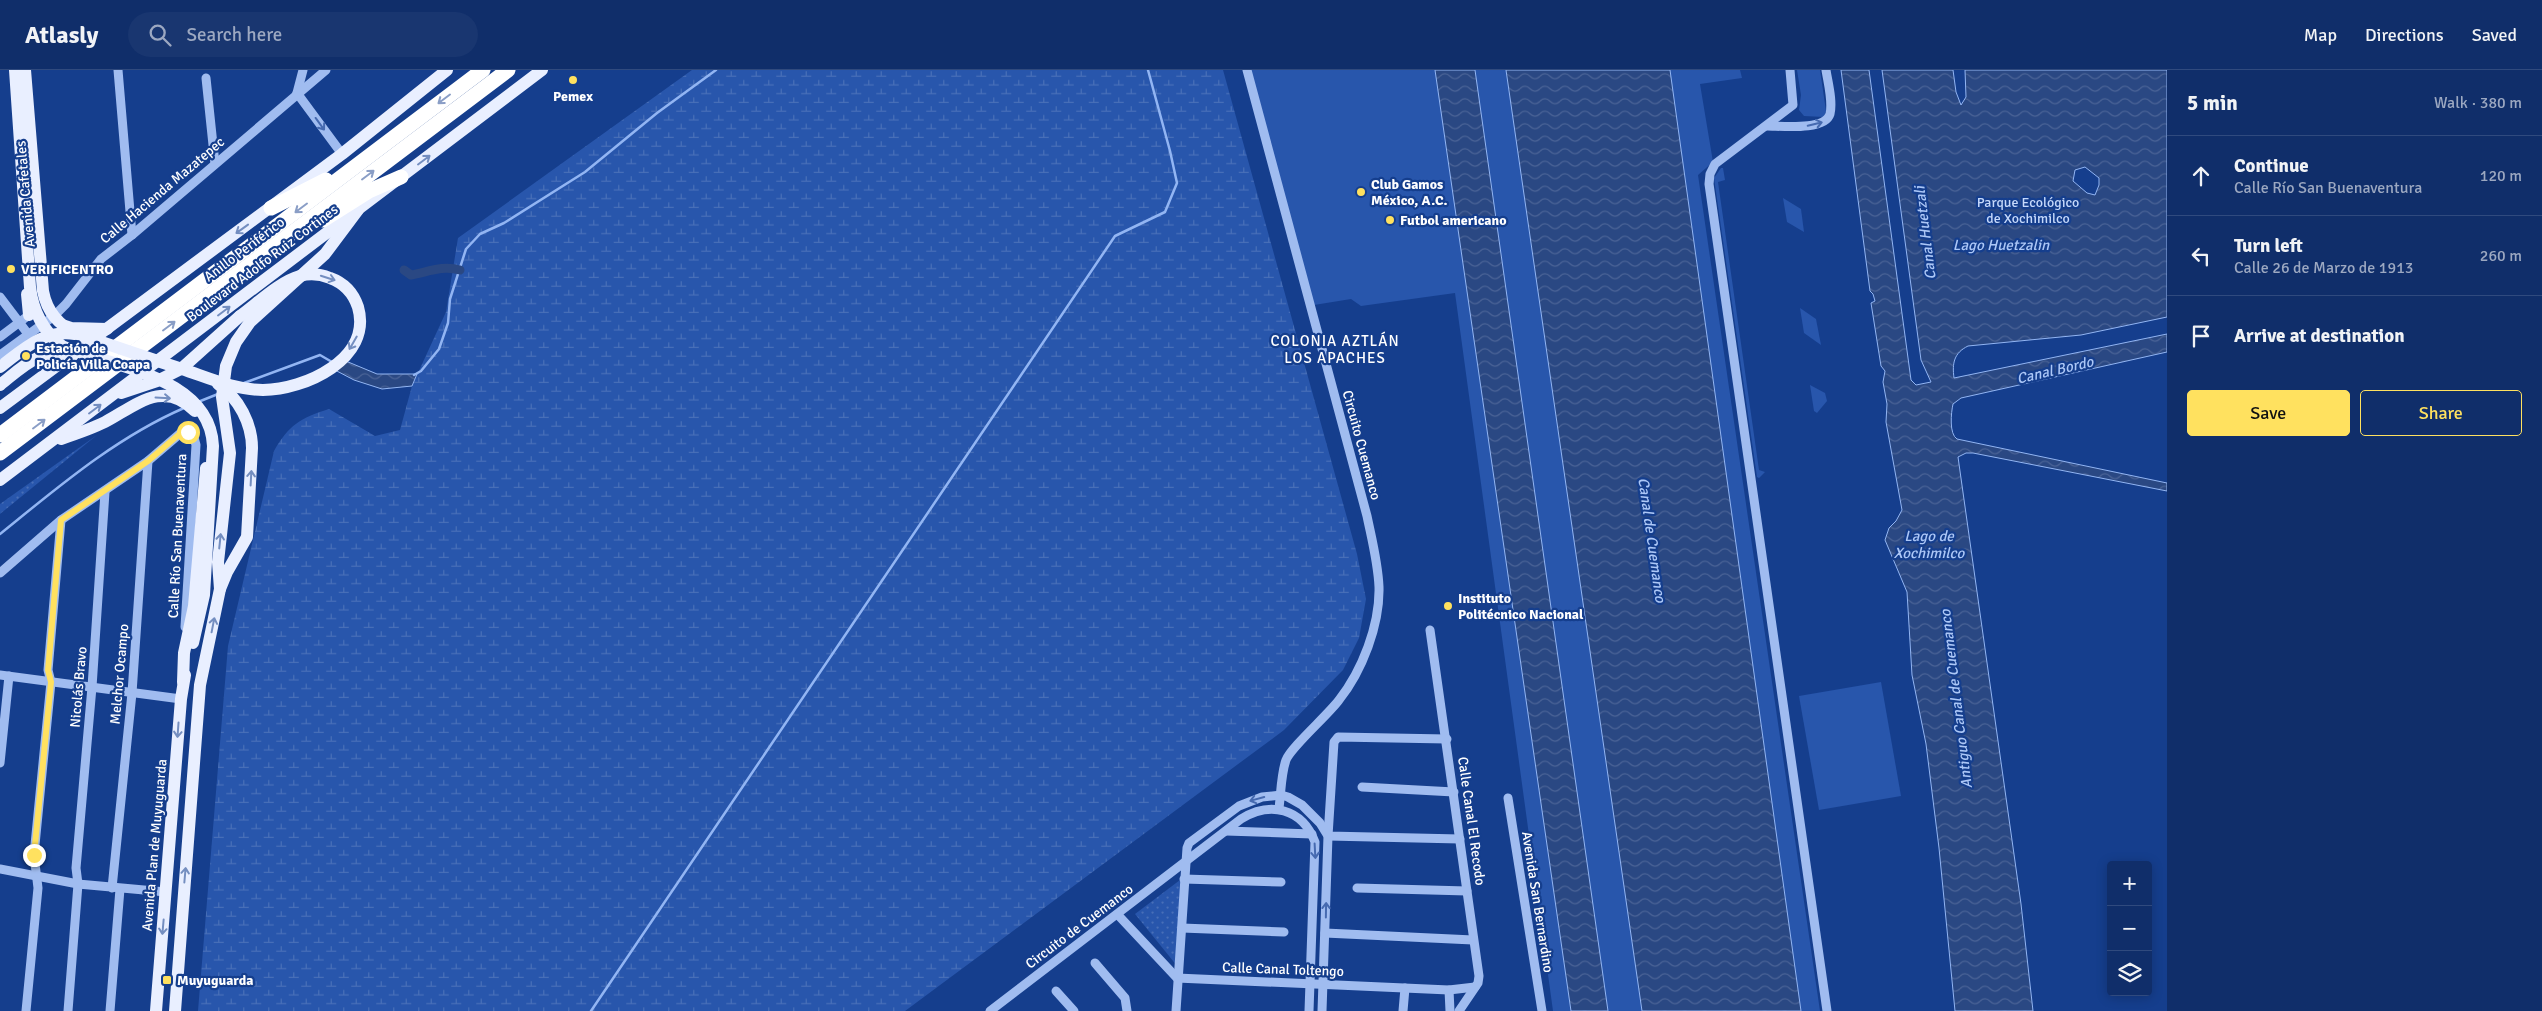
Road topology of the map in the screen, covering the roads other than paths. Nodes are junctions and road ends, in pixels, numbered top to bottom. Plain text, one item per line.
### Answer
1 (9, 70) edge
2 (15, 70) edge
3 (25, 70) edge
4 (31, 70) edge
5 (118, 70) edge
6 (303, 70) edge
7 (326, 70) edge
8 (447, 70) edge
9 (483, 70) edge
10 (508, 70) edge
11 (542, 70) edge
12 (1247, 70) edge
13 (1790, 70) edge
14 (1826, 70) edge
15 (206, 78) dead end
16 (297, 93) junction
17 (1767, 126) junction
18 (342, 154) junction
19 (214, 164) junction
20 (359, 164) junction
21 (401, 177) junction
22 (271, 208) junction
23 (358, 210) junction
24 (132, 235) junction
25 (279, 243) junction
26 (25, 274) junction
27 (47, 276) junction
28 (0, 297) edge
29 (50, 300) junction
30 (54, 316) junction
31 (24, 318) junction
32 (107, 329) junction
33 (2, 332) edge
34 (28, 334) junction
35 (78, 334) junction
36 (14, 344) junction
37 (0, 355) edge
38 (98, 359) junction
39 (0, 367) edge
40 (210, 379) junction
41 (0, 385) edge
42 (112, 396) junction
43 (0, 408) edge
44 (0, 435) edge
45 (49, 443) junction
46 (0, 453) edge
47 (148, 461) junction
48 (0, 480) edge
49 (105, 492) junction
50 (61, 520) junction
51 (0, 573) edge
52 (220, 590) junction
53 (1430, 630) dead end
54 (190, 643) junction
55 (5, 676) edge
56 (51, 682) junction
57 (92, 687) junction
58 (132, 693) junction
59 (181, 699) junction
60 (1447, 739) junction
61 (0, 764) edge
62 (1362, 787) dead end
63 (1454, 792) junction
64 (1281, 795) junction
65 (1508, 798) dead end
66 (1279, 808) junction
67 (1226, 831) junction
68 (1312, 834) junction
69 (1328, 836) junction
70 (1460, 839) junction
71 (1185, 862) junction
72 (0, 869) edge
73 (35, 875) junction
74 (1184, 879) junction
75 (1281, 882) dead end
76 (78, 884) junction
77 (116, 888) junction
78 (1357, 888) dead end
79 (1467, 890) junction
80 (166, 892) junction
81 (1118, 915) junction
82 (1182, 928) junction
83 (1284, 932) dead end
84 (1326, 933) junction
85 (1473, 940) junction
86 (1095, 963) dead end
87 (1177, 978) junction
88 (1311, 983) junction
89 (1322, 984) junction
90 (1475, 987) junction
91 (1405, 988) junction
92 (1449, 990) junction
93 (1056, 991) dead end
94 (26, 1011) edge
95 (68, 1011) edge
96 (110, 1011) edge
97 (156, 1011) edge
98 (175, 1011) edge
99 (990, 1011) edge
100 (1074, 1011) edge
101 (1127, 1011) edge
102 (1176, 1011) edge
103 (1309, 1011) edge
104 (1322, 1011) edge
105 (1403, 1011) edge
106 (1450, 1011) edge
107 (1459, 1011) edge
108 (1542, 1011) edge
109 (1827, 1011) edge

1 - 26 main road, Avenida Cafetales
2 - 38 main road, bridge
3 - 35 main road, bridge
4 - 27 main road, Avenida Cafetales
5 - 24 street
6 - 16 street
7 - 16 street, Calle Hacienda Mazatepec
8 - 18 main road
9 -> 20 highway, Anillo Periférico
25 -> 10 highway, Anillo Periférico
21 -> 11 main road, Boulevard Adolfo Ruiz Cortines
12 - 64 street, Circuito Cuemanco
13 - 17 street
17 -> 14 street
15 - 19 street
16 -> 18 street
16 - 19 street, Calle Hacienda Mazatepec
17 - 109 street
18 - 22 main road
19 - 24 street, Calle Hacienda Mazatepec
20 - 22 highway
20 -> 44 highway, Anillo Periférico
21 - 23 main road, Boulevard Adolfo Ruiz Cortines
21 - 25 highway
22 -> 32 main road
42 -> 23 main road, Boulevard Adolfo Ruiz Cortines
52 -> 23 main road, bridge
24 - 30 street, Calle Hacienda Mazatepec
46 -> 25 highway, Anillo Periférico
26 - 27 main road
26 - 31 main road, Avenida Cafetales
27 - 29 main road, Avenida Cafetales
28 - 31 street
29 - 30 main road, Avenida Cafetales
29 - 31 street
30 - 31 street
30 - 32 main road
30 - 34 street, Calle Hacienda Mazatepec
31 - 33 street
31 - 34 street
32 - 43 main road
33 - 36 street
34 - 36 street, Calle Hacienda Mazatepec
35 - 39 main road, bridge
35 - 40 main road, bridge
36 - 37 street, Calle Hacienda Mazatepec
38 - 41 main road, bridge
38 - 54 main road, bridge
42 -> 40 main road, bridge
52 -> 40 main road, bridge
45 -> 42 main road, Boulevard Adolfo Ruiz Cortines
45 - 48 main road, Boulevard Adolfo Ruiz Cortines
45 -> 54 main road
47 - 49 street, Calle Río San Buenaventura
47 - 54 street, Calle Río San Buenaventura
47 - 58 street, Melchor Ocampo
49 - 50 street, Calle Río San Buenaventura
49 - 57 street, Nicolás Bravo
50 - 51 street, Calle Río San Buenaventura
50 - 56 street
98 -> 52 main road
53 - 60 street, Calle Canal El Recodo
54 - 59 main road, Avenida Plan de Muyuguarda
55 - 56 street
55 - 61 street
56 - 57 street
56 - 73 street
57 - 58 street
57 - 76 street, Nicolás Bravo
58 - 59 street
58 - 77 street, Melchor Ocampo
59 -> 80 main road, Avenida Plan de Muyuguarda
60 - 63 street, Calle Canal El Recodo
60 - 69 street
62 - 63 street
63 - 70 street, Calle Canal El Recodo
64 - 66 street, Circuito Cuemanco
64 - 69 street
64 -> 71 street
65 - 108 street, Avenida San Bernardino
66 - 67 street, Circuito de Cuemanco
66 - 68 street
67 - 68 street
67 - 71 street, Circuito de Cuemanco
68 -> 88 street
69 - 70 street
84 -> 69 street
70 - 79 street, Calle Canal El Recodo
71 - 74 street
71 - 81 street, Circuito de Cuemanco
72 - 73 street
73 - 76 street
73 - 94 street
74 - 75 street
74 - 82 street
76 - 77 street
76 - 95 street, Nicolás Bravo
77 - 80 street
77 - 96 street, Melchor Ocampo
78 - 79 street
79 - 85 street, Calle Canal El Recodo
80 -> 97 main road, Avenida Plan de Muyuguarda
81 - 87 street
81 - 99 street, Circuito de Cuemanco
82 - 83 street
82 - 87 street
84 - 85 street
84 - 89 street
85 - 90 street, Calle Canal El Recodo
86 - 101 street
87 - 88 street, Calle Canal Toltengo
87 - 102 street
88 - 89 street, Calle Canal Toltengo
88 - 103 street
89 - 91 street, Calle Canal Toltengo
89 - 104 street
90 - 92 street, Calle Canal Toltengo
90 - 107 street, Calle Canal El Recodo
91 - 92 street, Calle Canal Toltengo
91 - 105 street
92 - 106 street
93 - 100 street

